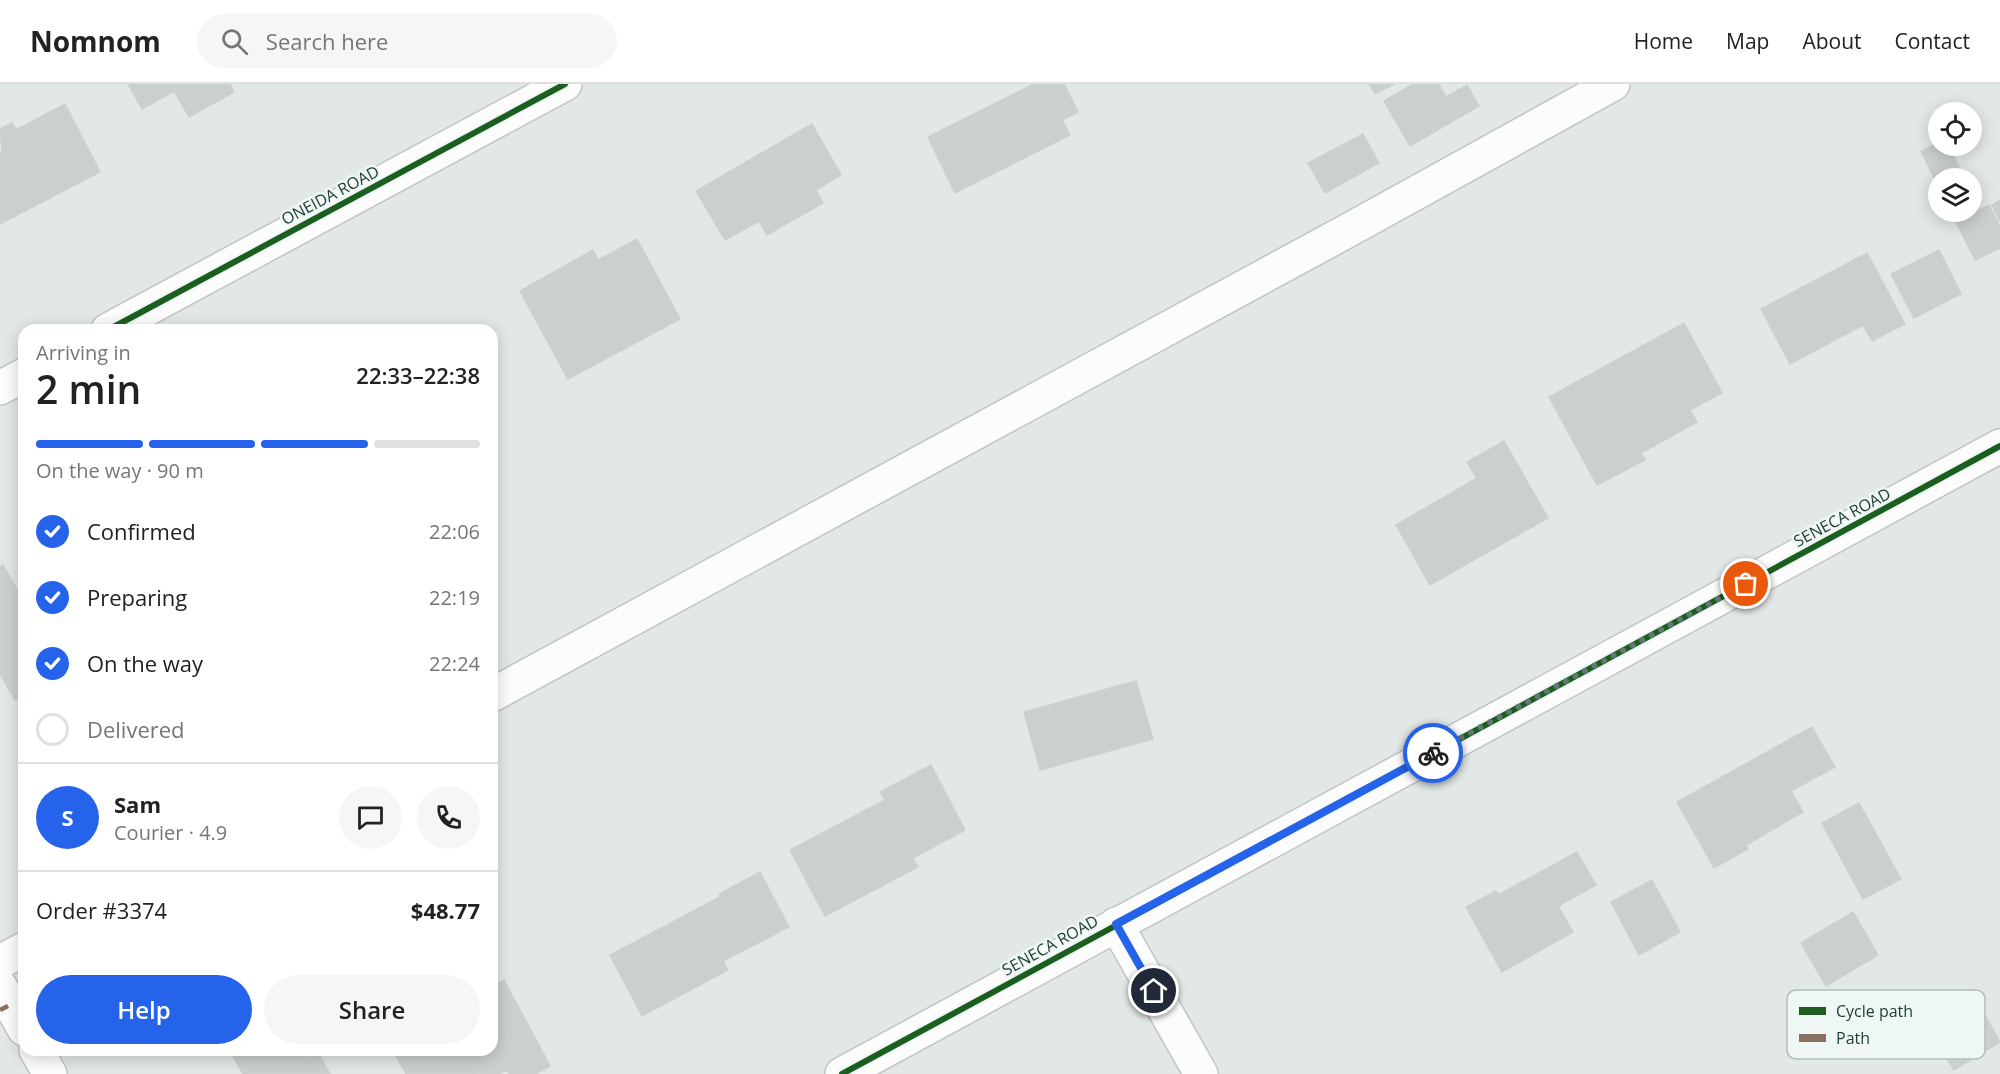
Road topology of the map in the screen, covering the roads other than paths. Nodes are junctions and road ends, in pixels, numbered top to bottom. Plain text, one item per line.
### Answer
1 (565, 84) edge
2 (1613, 84) edge
3 (119, 324) edge
4 (18, 378) edge
5 (0, 388) edge
6 (1999, 448) edge
7 (498, 692) edge
8 (1116, 924) junction
9 (18, 952) edge
10 (0, 962) edge
11 (0, 986) edge
12 (18, 1018) edge
13 (40, 1056) edge
14 (50, 1074) edge
15 (842, 1074) edge
16 (1201, 1074) edge

1 - 3 street, ONEIDA ROAD
2 - 7 street
4 - 5 street
6 - 8 street, SENECA ROAD
8 - 15 street, SENECA ROAD
8 - 16 street
9 - 10 street
11 - 12 street
13 - 14 street

